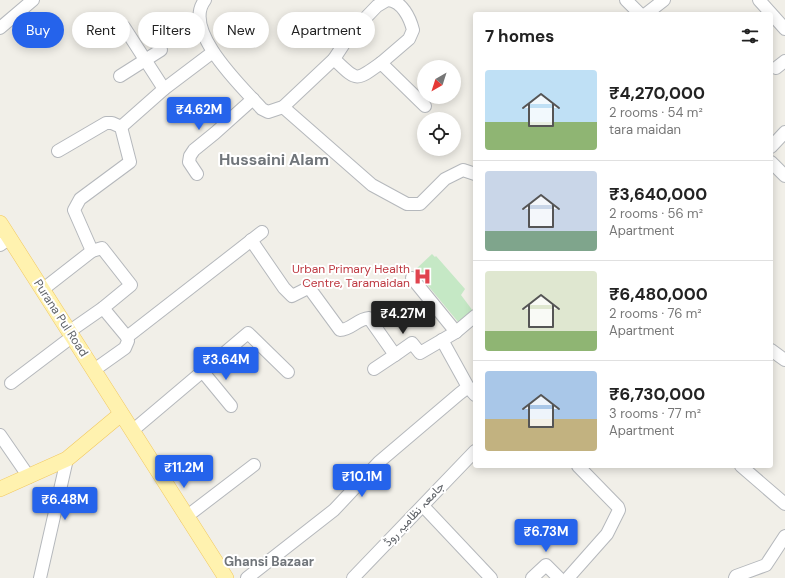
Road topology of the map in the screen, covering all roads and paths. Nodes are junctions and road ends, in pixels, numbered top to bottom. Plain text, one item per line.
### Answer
1 (33, 0) edge
2 (205, 0) edge
3 (387, 0) edge
4 (626, 0) edge
5 (664, 0) edge
6 (763, 1) edge
7 (638, 12) edge
8 (649, 12) edge
9 (772, 12) edge
10 (773, 14) edge
11 (0, 28) edge
12 (785, 29) edge
13 (130, 36) edge
14 (161, 50) dead end
15 (213, 52) junction
16 (334, 59) junction
17 (144, 60) junction
18 (381, 63) junction
19 (120, 76) dead end
20 (164, 89) junction
21 (253, 99) junction
22 (425, 106) dead end
23 (283, 107) junction
24 (120, 127) junction
25 (785, 132) edge
26 (773, 145) edge
27 (58, 151) dead end
28 (773, 164) edge
29 (473, 173) edge
30 (196, 174) dead end
31 (785, 176) edge
32 (0, 223) edge
33 (262, 232) dead end
34 (251, 240) junction
35 (5, 241) edge
36 (92, 251) junction
37 (412, 278) dead end
38 (42, 290) junction
39 (103, 308) junction
40 (473, 318) edge
41 (456, 332) junction
42 (72, 334) junction
43 (127, 337) junction
44 (442, 340) junction
45 (773, 351) edge
46 (395, 355) junction
47 (785, 360) edge
48 (374, 369) dead end
49 (94, 370) junction
50 (202, 372) junction
51 (288, 372) dead end
52 (11, 383) dead end
53 (472, 391) edge
54 (232, 406) dead end
55 (121, 414) junction
56 (132, 431) junction
57 (0, 435) edge
58 (473, 453) edge
59 (67, 459) junction
60 (254, 465) dead end
61 (580, 468) edge
62 (743, 468) edge
63 (29, 477) junction
64 (0, 489) edge
65 (785, 504) edge
66 (423, 506) junction
67 (186, 517) junction
68 (785, 536) edge
69 (40, 578) edge
70 (226, 578) edge
71 (246, 578) edge
72 (353, 578) edge
73 (491, 578) edge
74 (532, 578) edge
75 (559, 578) edge
76 (568, 578) edge
77 (735, 578) edge

1 - 11 street
2 - 15 street
3 - 16 street
3 - 18 street
4 - 7 street
5 - 8 street
6 - 9 street
10 - 12 street
13 - 17 street
14 - 17 street
15 - 20 street
15 - 21 street
16 - 18 street
16 - 23 street
17 - 19 street
17 - 20 street
18 - 22 street
20 - 24 street
21 - 23 street
21 - 30 street
23 - 29 street
24 - 27 street
24 - 36 street
25 - 26 street
28 - 31 street
32 - 35 main road, Purana Pul Road
33 - 34 street
34 - 43 street
34 - 46 street
35 - 38 main road, Purana Pul Road
36 - 38 street
36 - 39 street
37 - 41 street
38 - 42 main road, Purana Pul Road
39 - 42 street
39 - 43 street
40 - 41 street
41 - 44 street
42 - 49 main road, Purana Pul Road
42 - 52 street
43 - 49 street
44 - 46 street
44 - 53 street
45 - 47 street
46 - 48 street
49 - 55 main road, Purana Pul Road
50 - 51 street
50 - 54 street
50 - 56 street
53 - 71 street
55 - 56 main road, Purana Pul Road
55 - 59 main road
56 - 67 main road, Purana Pul Road
57 - 63 street
58 - 66 street, جامعہ نظامیہ روڈ
59 - 63 main road
59 - 69 street
60 - 67 street
61 - 76 street
62 - 65 street
63 - 64 main road
66 - 72 street, جامعہ نظامیہ روڈ
66 - 73 street
67 - 70 main road, Purana Pul Road
68 - 77 street
74 - 75 street

